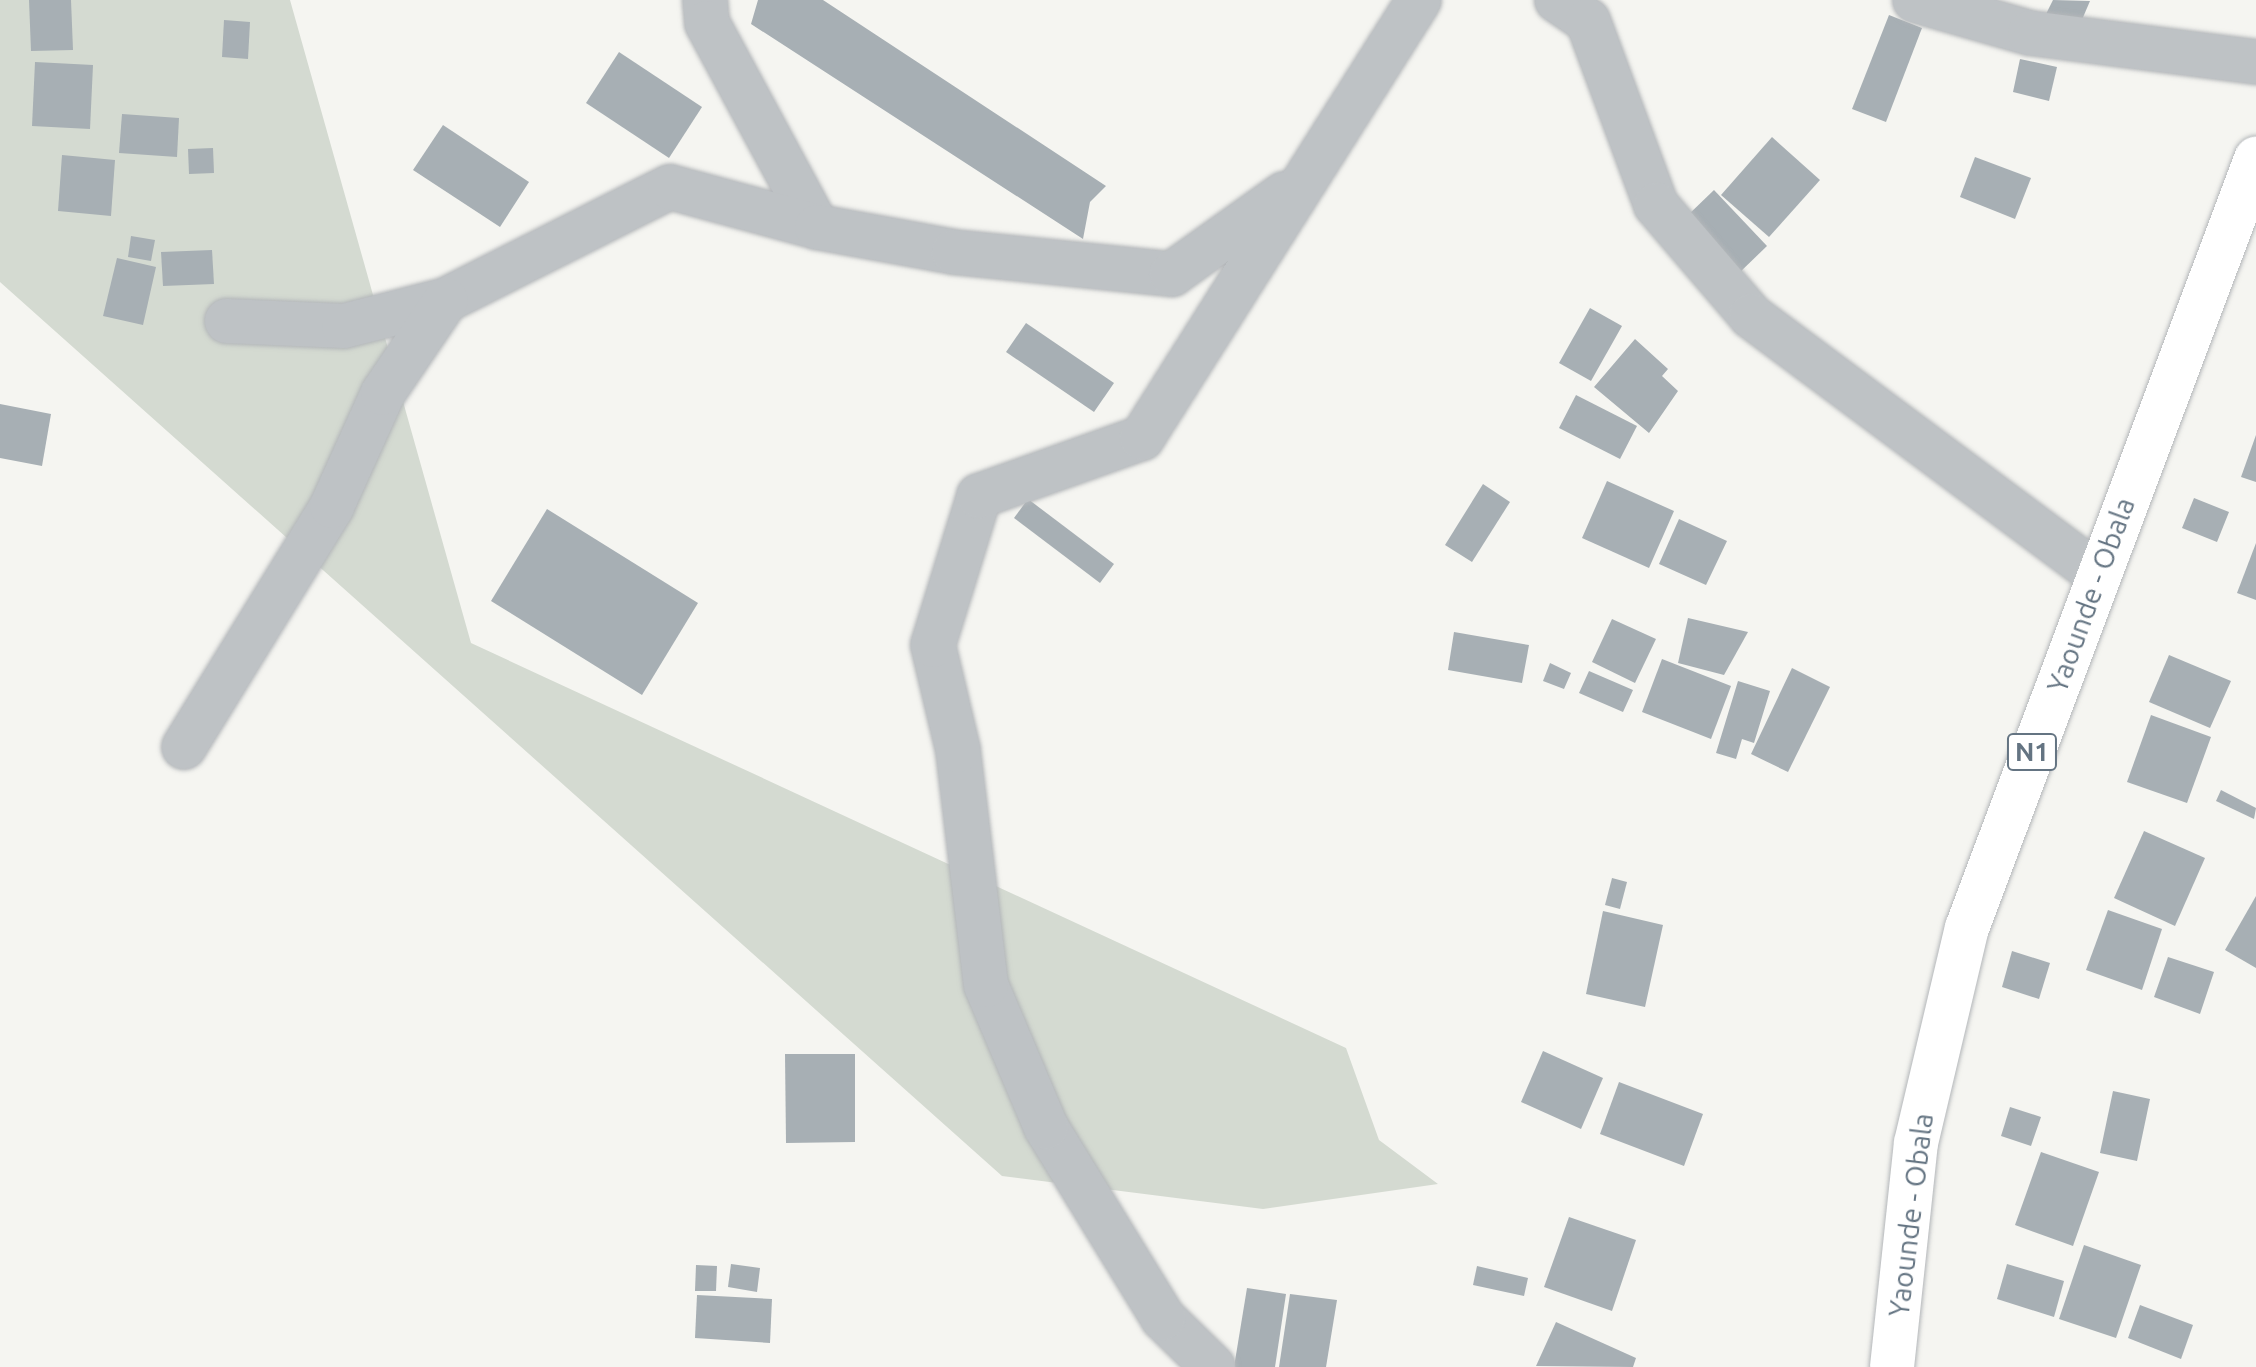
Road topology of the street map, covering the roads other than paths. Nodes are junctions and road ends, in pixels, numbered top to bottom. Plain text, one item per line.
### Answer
1 (705, 0) edge
2 (1419, 0) edge
3 (1557, 0) edge
4 (1915, 0) edge
5 (2256, 62) edge
6 (2256, 159) edge
7 (1315, 171) junction
8 (817, 227) junction
9 (446, 300) junction
10 (227, 321) dead end
11 (2098, 575) junction
12 (184, 747) dead end
13 (1213, 1367) edge
14 (1892, 1367) edge

1 - 8 street
2 - 7 street
3 - 11 street
4 - 5 street
6 - 11 highway, Yaounde - Obala / N1
7 - 8 street
7 - 13 street
8 - 9 street
9 - 10 street
9 - 12 street
11 - 14 highway, Yaounde - Obala / N1

